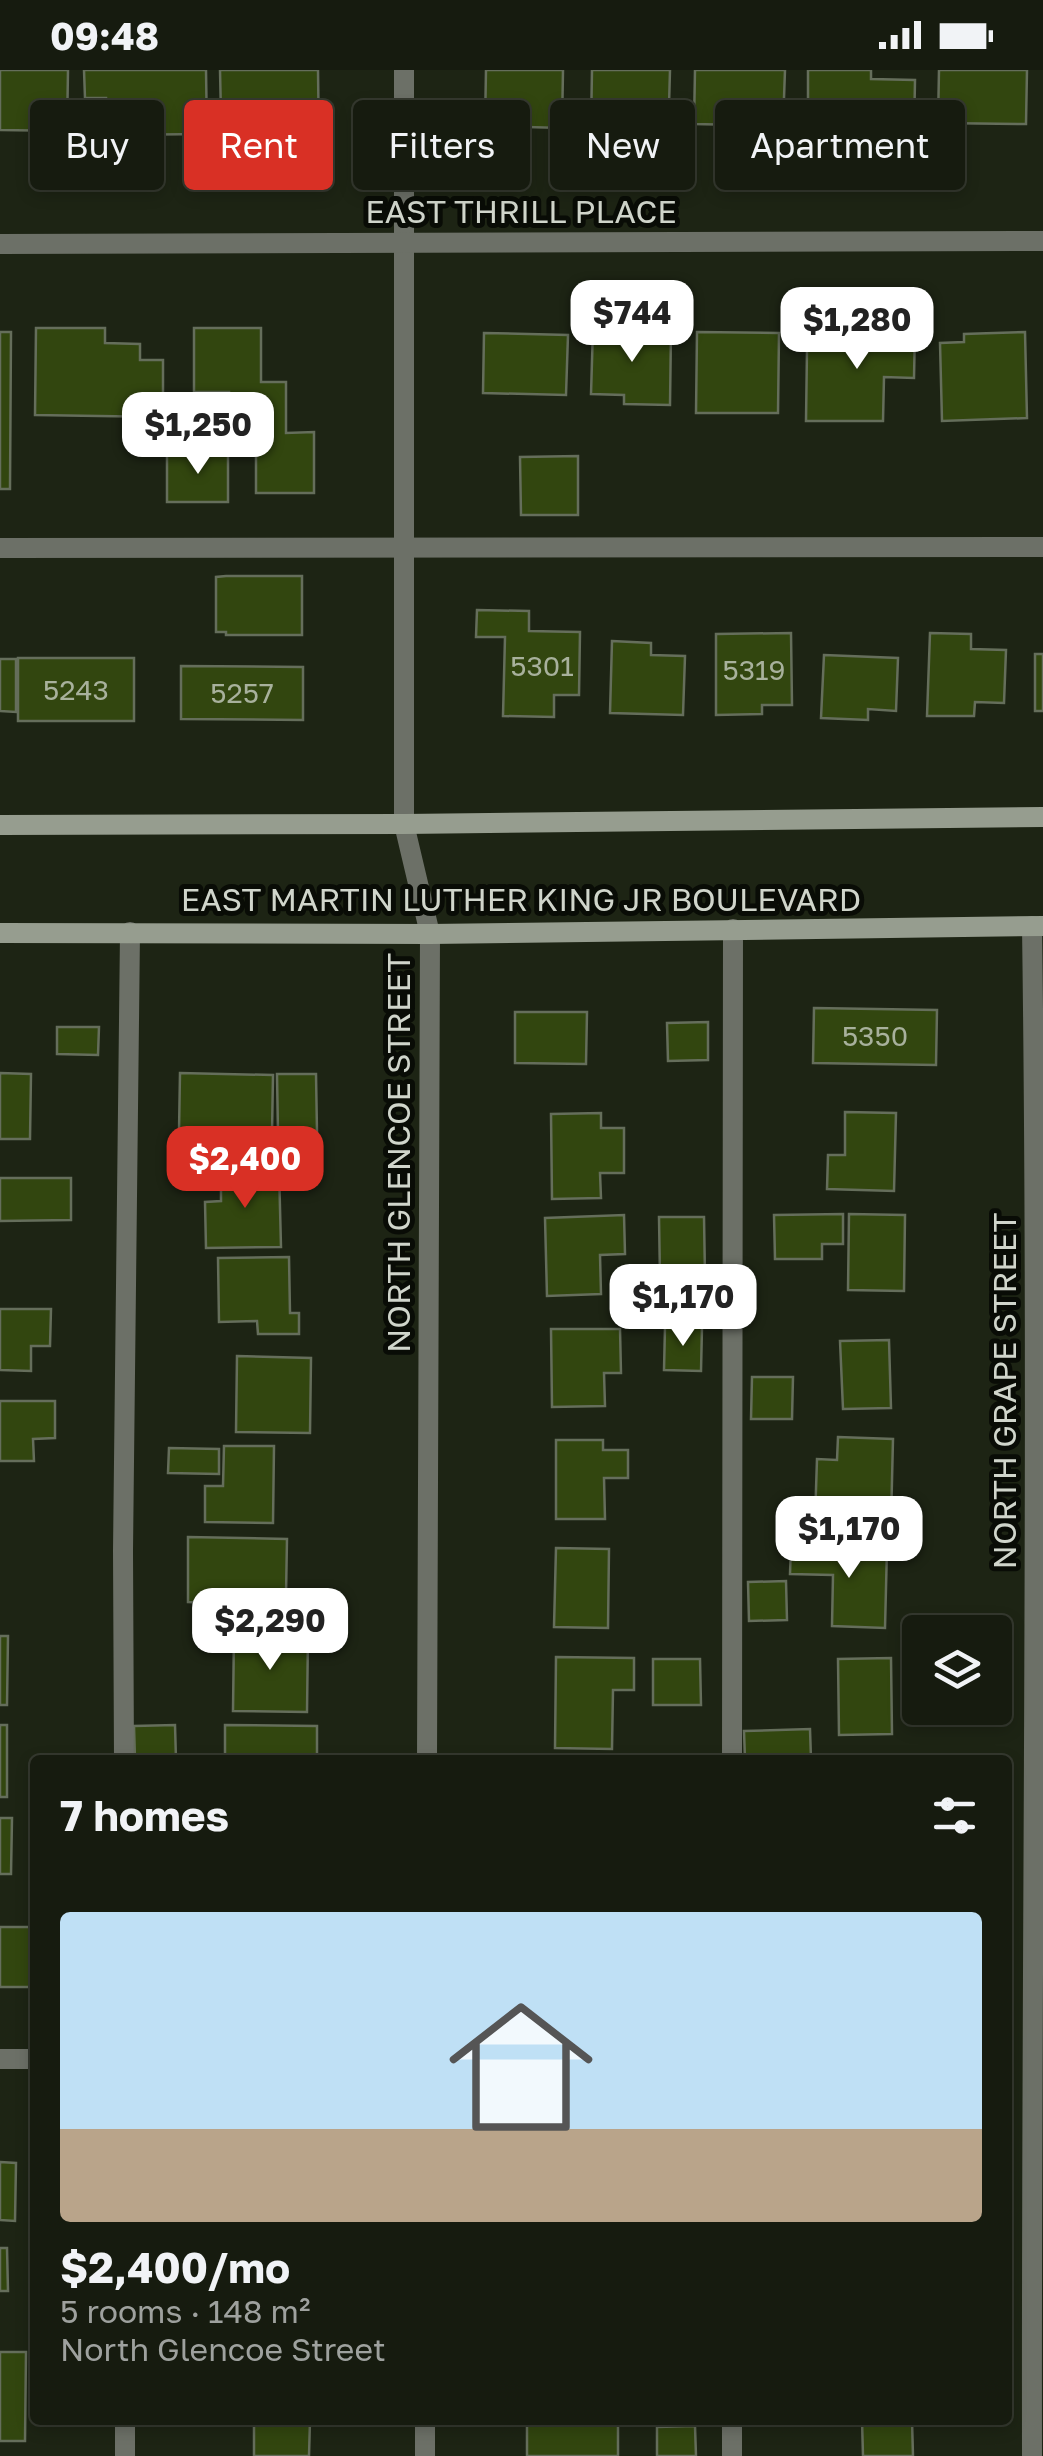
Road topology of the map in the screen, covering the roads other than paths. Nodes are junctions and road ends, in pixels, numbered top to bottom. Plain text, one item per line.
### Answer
1 (404, 70) edge
2 (405, 242) junction
3 (1043, 242) edge
4 (0, 244) edge
5 (404, 547) junction
6 (1043, 547) edge
7 (0, 548) edge
8 (1043, 817) edge
9 (404, 824) junction
10 (0, 825) edge
11 (1038, 926) edge
12 (733, 929) junction
13 (130, 932) junction
14 (0, 933) edge
15 (430, 934) junction
16 (124, 1755) edge
17 (427, 1755) edge
18 (732, 1755) edge
19 (0, 2058) edge
20 (30, 2058) edge
21 (1037, 2058) edge
22 (125, 2425) edge
23 (426, 2425) edge
24 (732, 2425) edge
25 (125, 2456) edge
26 (425, 2456) edge
27 (732, 2456) edge
28 (1032, 2456) edge

1 - 2 street, NORTH GLENCOE STREET
2 - 3 street, EAST THRILL PLACE
2 - 4 street, EAST THRILL PLACE
2 - 5 street, NORTH GLENCOE STREET
5 - 6 street
5 - 7 street
5 - 9 street, NORTH GLENCOE STREET
8 - 9 main road
9 - 10 main road
9 - 15 street, NORTH GLENCOE STREET
11 - 12 main road, EAST MARTIN LUTHER KING JR BOULEVARD
11 - 21 street, NORTH GRAPE STREET
12 - 15 main road, EAST MARTIN LUTHER KING JR BOULEVARD
12 - 18 street
13 - 14 main road, EAST MARTIN LUTHER KING JR BOULEVARD
13 - 15 main road, EAST MARTIN LUTHER KING JR BOULEVARD
13 - 16 street
15 - 17 street, NORTH GLENCOE STREET
19 - 20 street
21 - 28 street, NORTH GRAPE STREET
22 - 25 street
23 - 26 street
24 - 27 street

